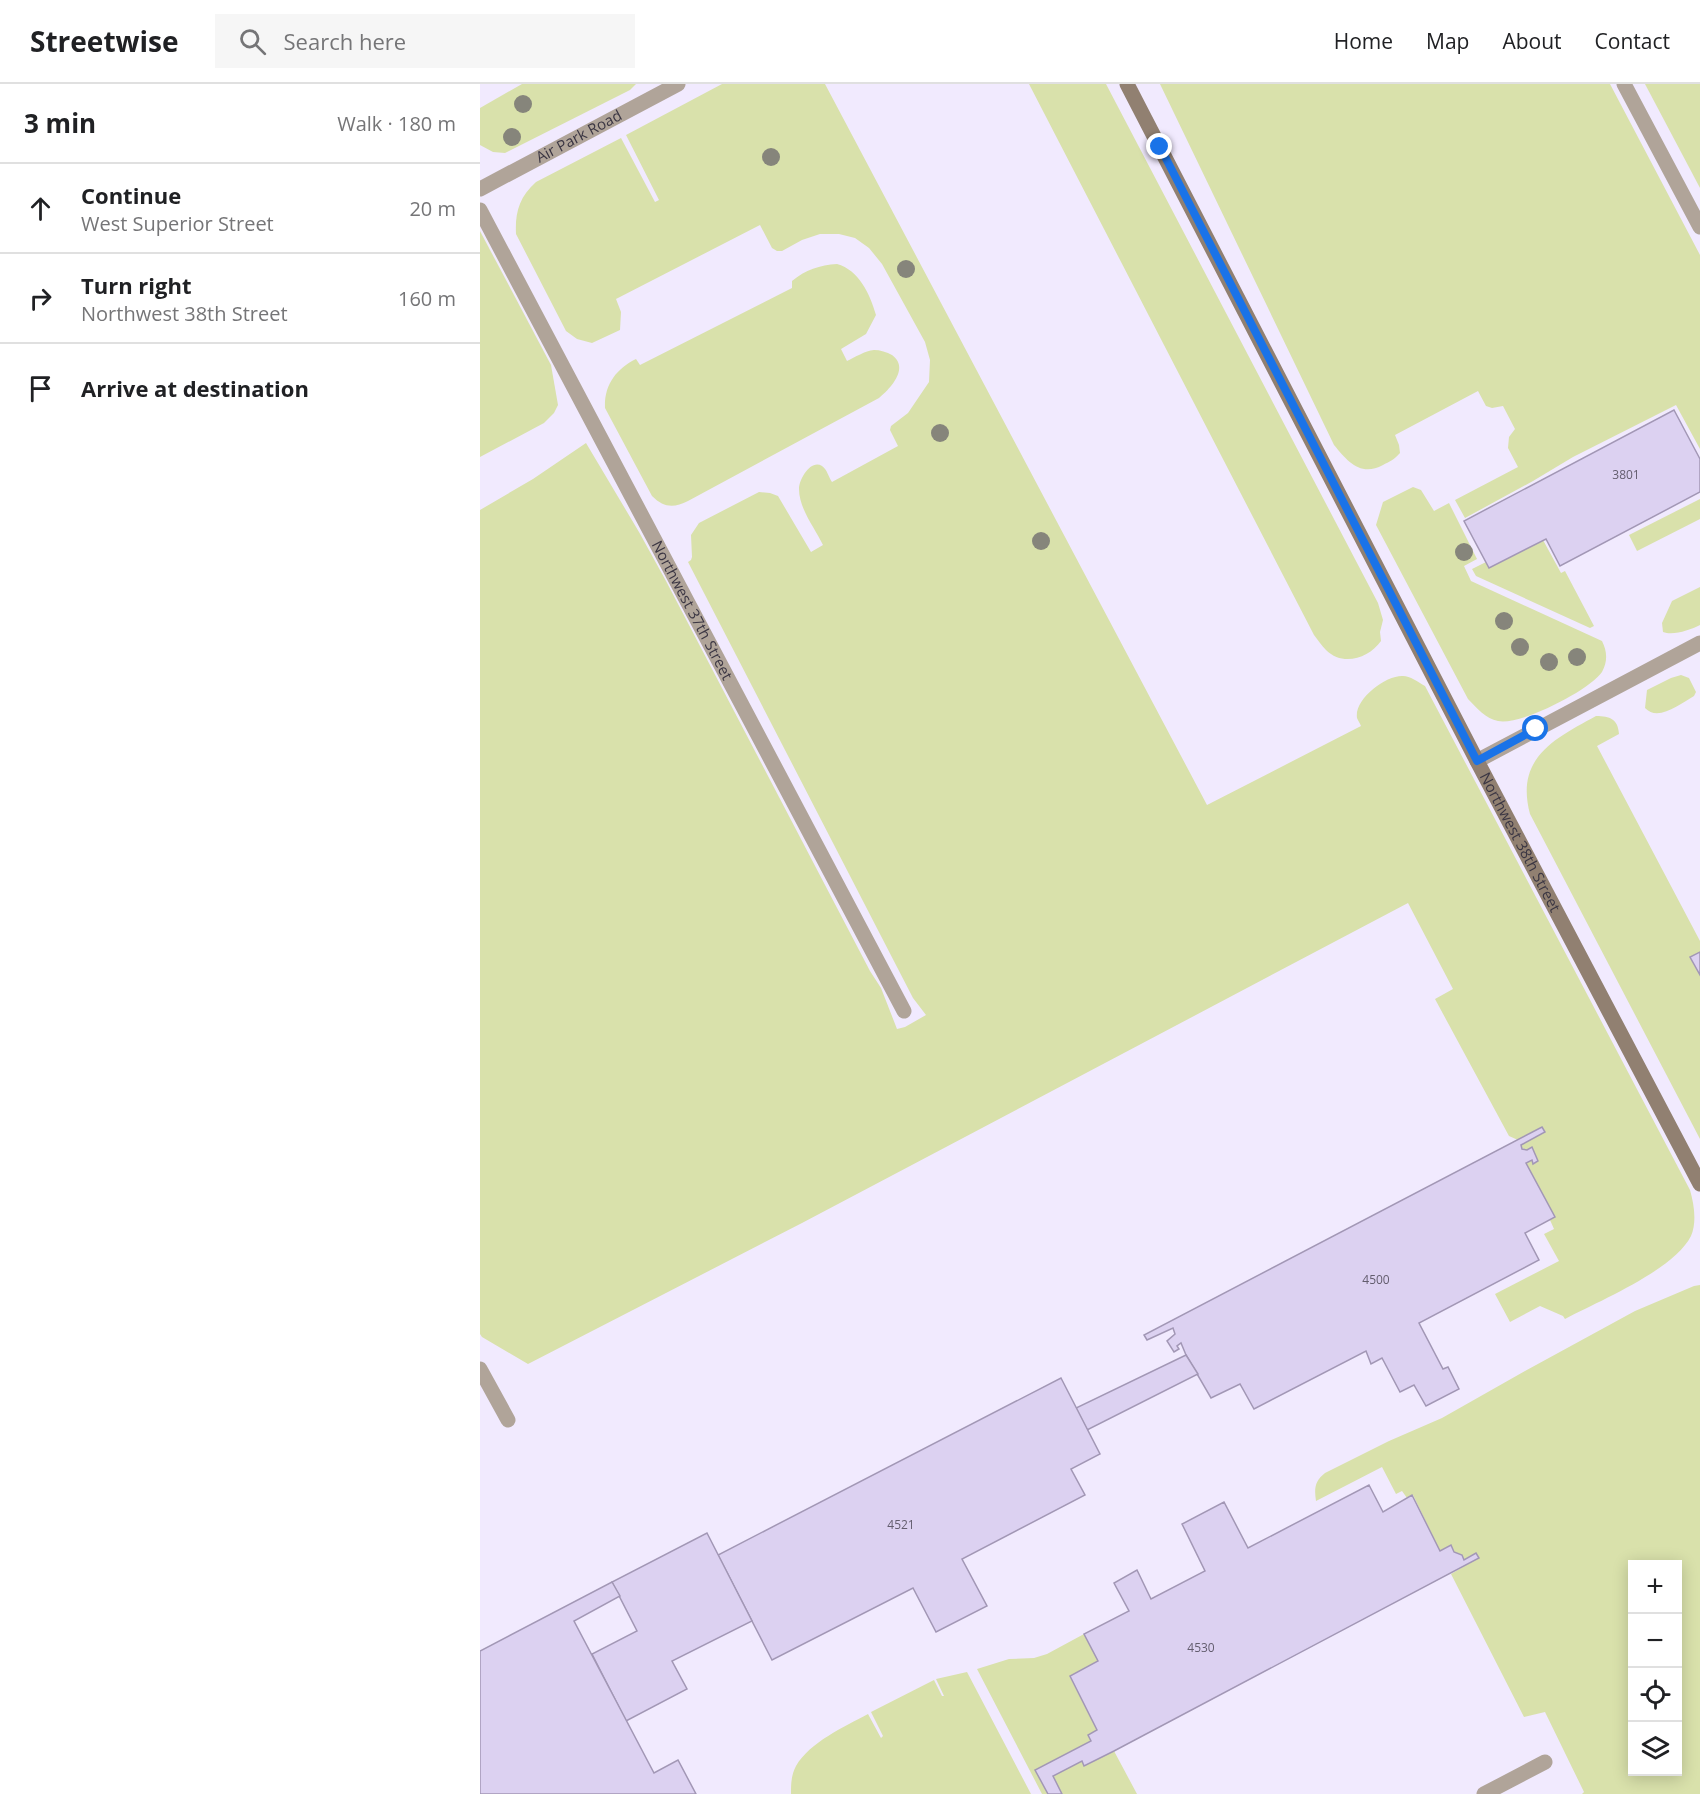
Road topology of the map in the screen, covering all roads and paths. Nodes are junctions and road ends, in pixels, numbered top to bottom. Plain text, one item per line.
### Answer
1 (678, 84) edge
2 (1128, 84) edge
3 (1624, 84) edge
4 (480, 189) edge
5 (480, 210) edge
6 (1700, 227) edge
7 (1700, 643) edge
8 (1477, 761) junction
9 (904, 1011) dead end
10 (1700, 1184) edge
11 (480, 1369) edge
12 (507, 1420) dead end
13 (1545, 1762) dead end
14 (1484, 1794) edge

1 - 4 street, Air Park Road
2 - 8 main road, Northwest 38th Street
3 - 6 street
5 - 9 street, Northwest 37th Street
7 - 8 street
8 - 10 main road, Northwest 38th Street
11 - 12 street
13 - 14 street

